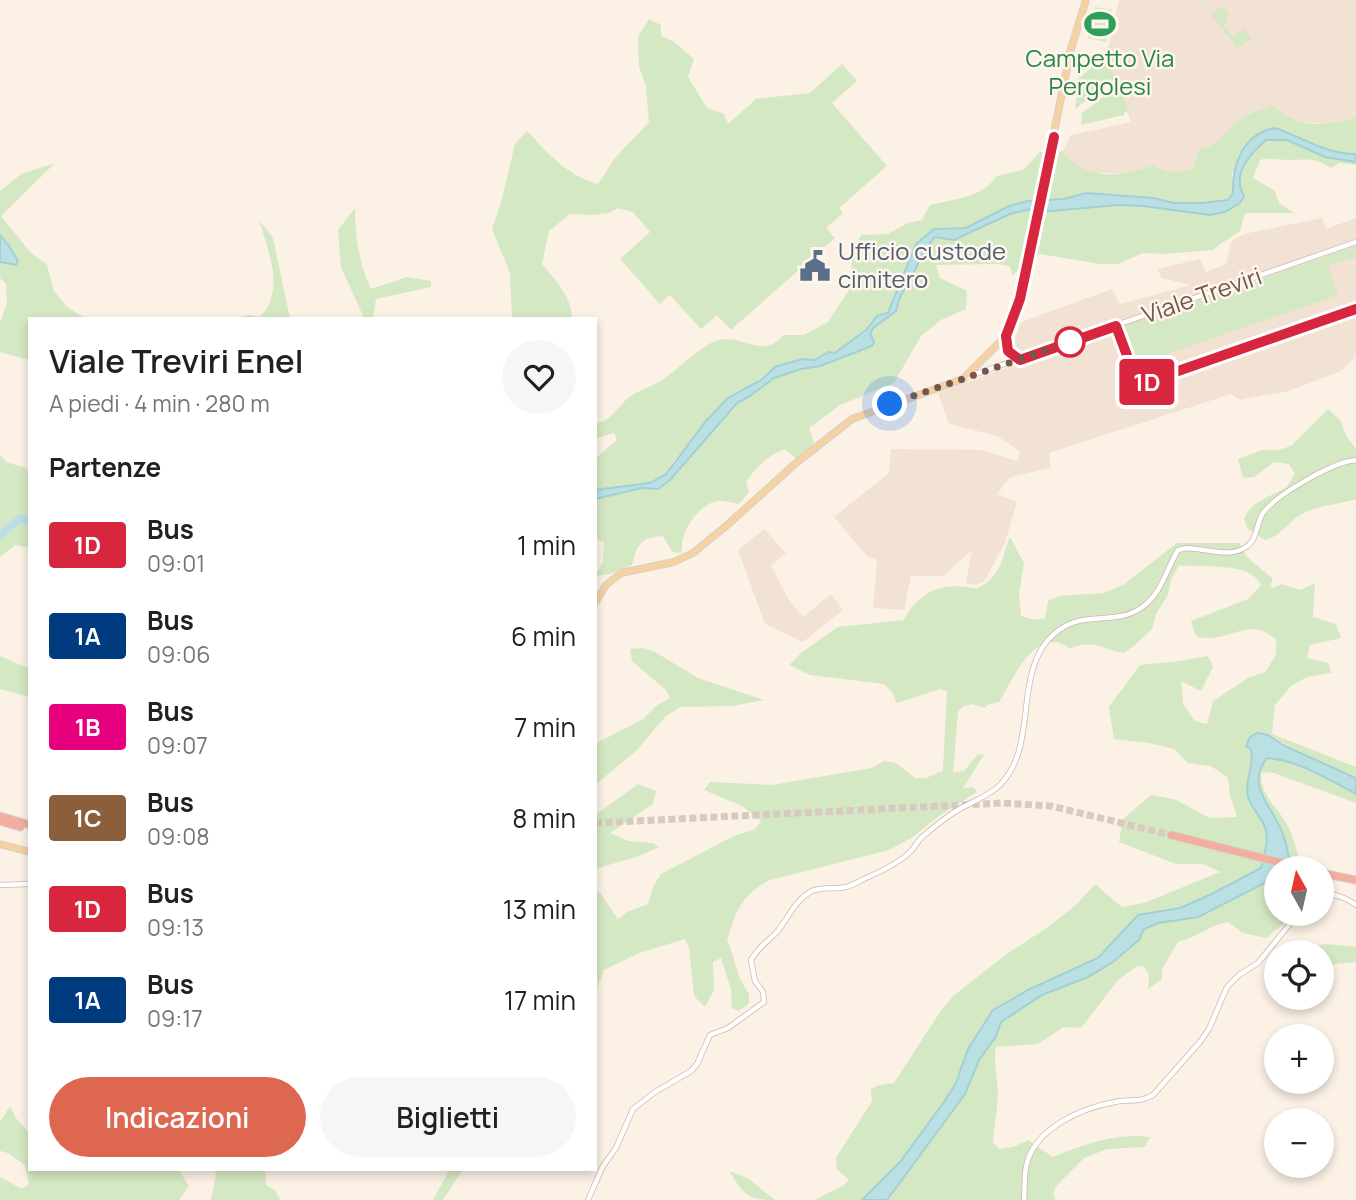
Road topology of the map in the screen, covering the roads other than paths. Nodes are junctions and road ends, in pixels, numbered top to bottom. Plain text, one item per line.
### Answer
1 (1086, 0) edge
2 (1356, 242) edge
3 (1006, 336) junction
4 (1020, 360) junction
5 (963, 379) junction
6 (1356, 460) edge
7 (597, 600) edge
8 (0, 816) edge
9 (0, 821) edge
10 (28, 826) edge
11 (28, 827) edge
12 (1171, 835) tunnel mouth
13 (0, 845) edge
14 (28, 852) edge
15 (1264, 858) edge
16 (1334, 876) edge
17 (1356, 880) edge
18 (28, 884) edge
19 (0, 885) edge
20 (1334, 894) edge
21 (1356, 905) edge
22 (1288, 926) edge
23 (588, 1200) edge
24 (1024, 1200) edge

1 - 3 main road
2 - 4 street, Viale Treviri
3 - 4 street
3 - 5 main road
4 - 5 street, Viale Treviri
5 - 7 main road, Viale Treviri
6 - 23 street
8 - 10 highway
9 - 11 highway
12 - 15 highway
13 - 14 main road
16 - 17 highway
18 - 19 street
20 - 21 street
22 - 24 street

